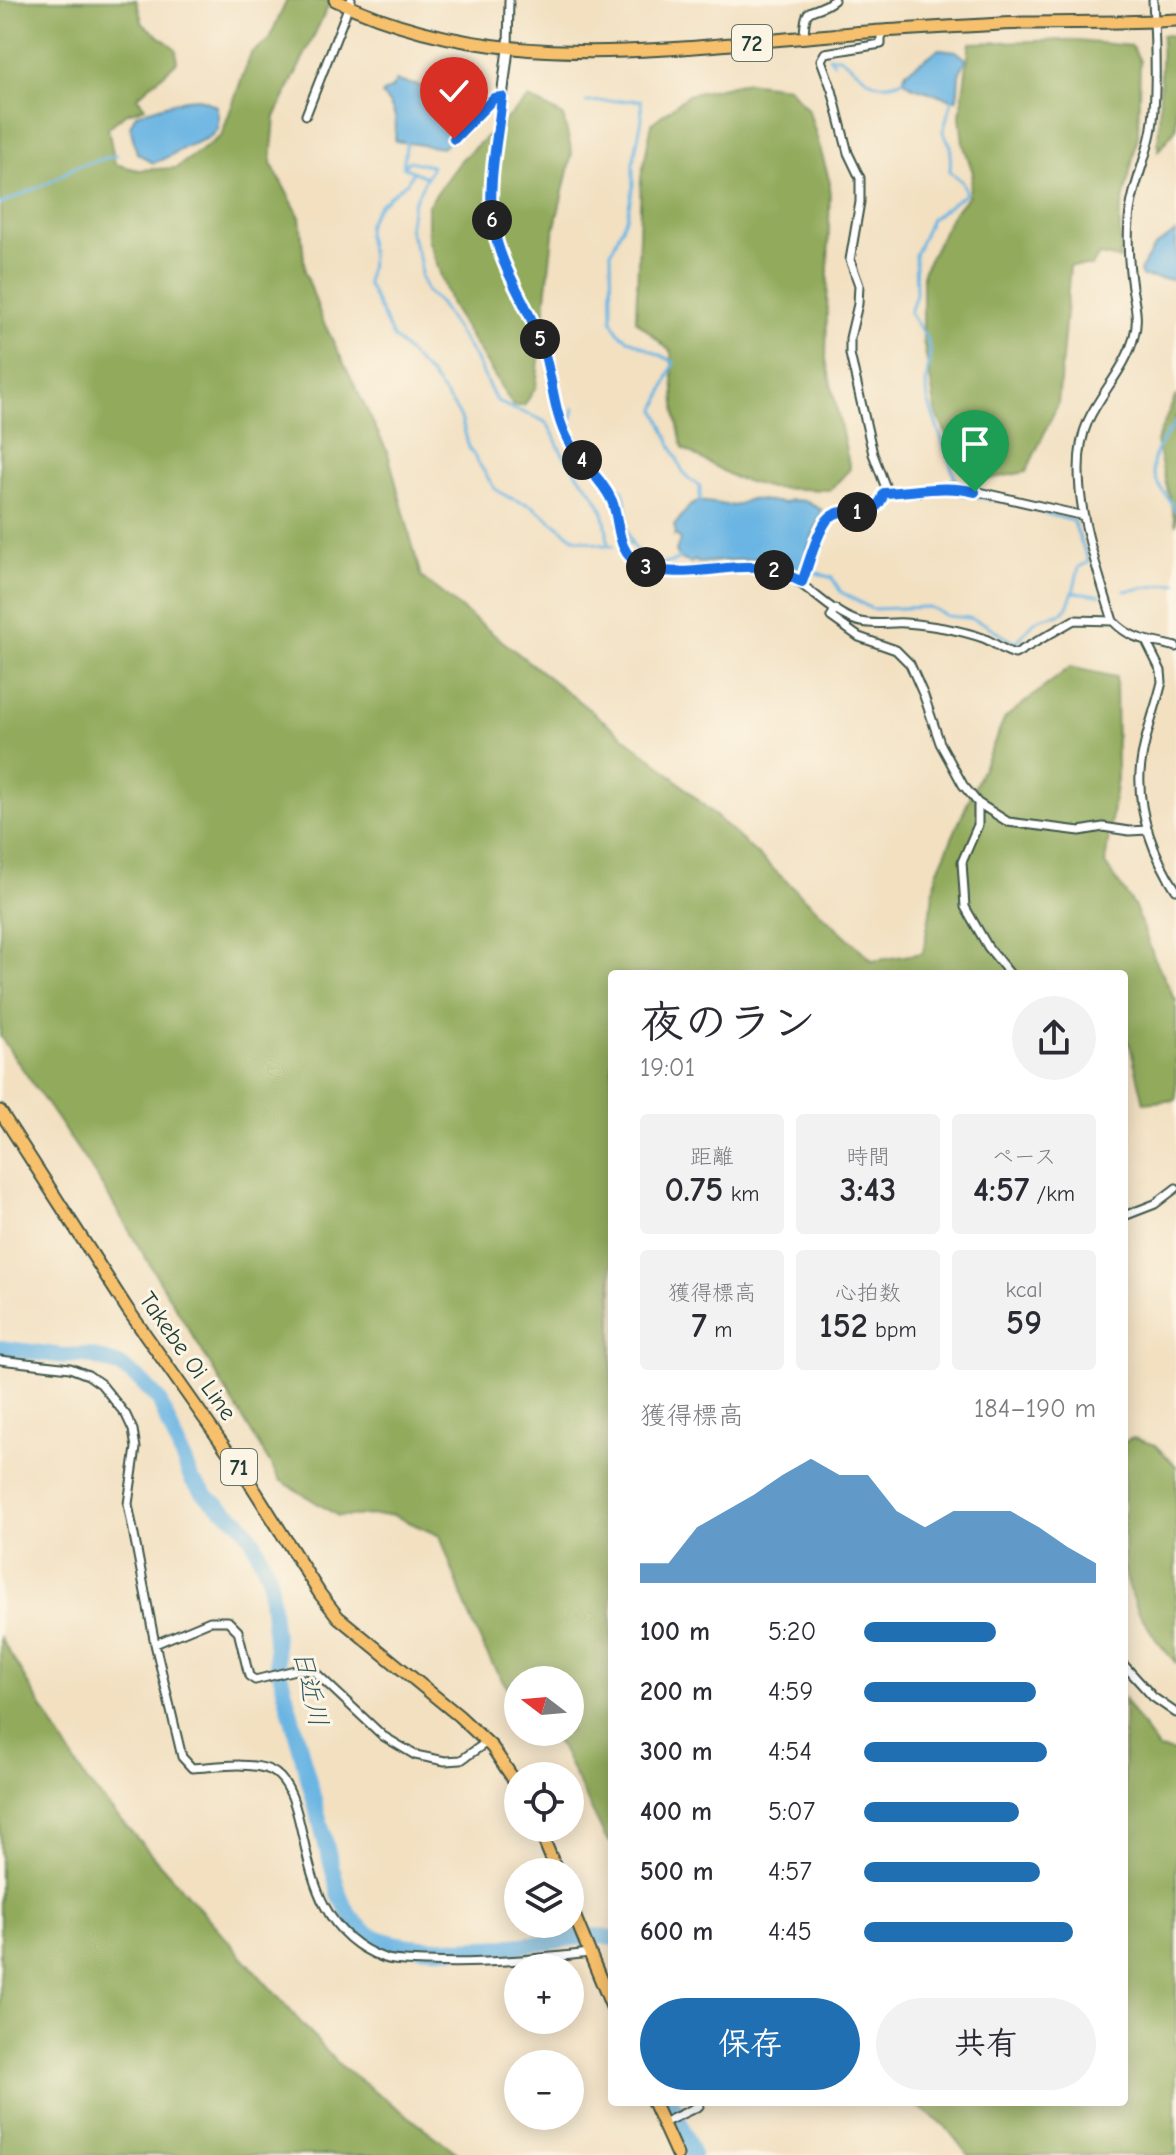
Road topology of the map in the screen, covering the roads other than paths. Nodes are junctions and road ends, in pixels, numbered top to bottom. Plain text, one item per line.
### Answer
1 (335, 0) edge
2 (509, 0) edge
3 (834, 0) edge
4 (1153, 0) edge
5 (349, 3) edge
6 (1176, 20) edge
7 (1153, 21) junction
8 (881, 31) junction
9 (804, 38) junction
10 (508, 49) junction
11 (502, 97) junction
12 (306, 115) dead end
13 (454, 139) dead end
14 (884, 493) junction
15 (1084, 516) junction
16 (802, 582) junction
17 (835, 609) junction
18 (1113, 621) junction
19 (1147, 643) junction
20 (1176, 647) edge
21 (978, 803) junction
22 (1148, 830) junction
23 (1176, 890) edge
24 (1007, 970) edge
25 (0, 1111) edge
26 (1176, 1188) edge
27 (1128, 1214) edge
28 (0, 1360) edge
29 (155, 1644) junction
30 (1128, 1669) edge
31 (1176, 1713) edge
32 (487, 1742) junction
33 (504, 1766) edge
34 (583, 1938) edge
35 (588, 1949) junction
36 (608, 1997) edge
37 (655, 2106) edge
38 (699, 2106) dead end
39 (664, 2122) junction
40 (677, 2155) edge

1 - 5 main road, 72
2 - 10 street
3 - 9 street
4 - 7 street
5 - 10 main road, 72
5 - 12 street
6 - 7 main road, 72
7 - 8 main road, 72
7 - 15 street
8 - 9 main road, 72
8 - 14 street
9 - 10 main road, 72
10 - 11 street
11 - 13 street
11 - 16 street
14 - 15 street
14 - 16 street
15 - 18 street
16 - 17 street
17 - 18 street
17 - 21 street
18 - 19 street
19 - 20 street
19 - 22 street
21 - 22 street
21 - 24 street
22 - 23 street
25 - 32 main road, Takebe Oi Line / 71
26 - 27 street
28 - 29 street
29 - 32 street
29 - 35 street
30 - 31 street
32 - 33 main road, Takebe Oi Line / 71
34 - 35 main road
35 - 36 main road
37 - 39 main road
38 - 39 street
39 - 40 main road

